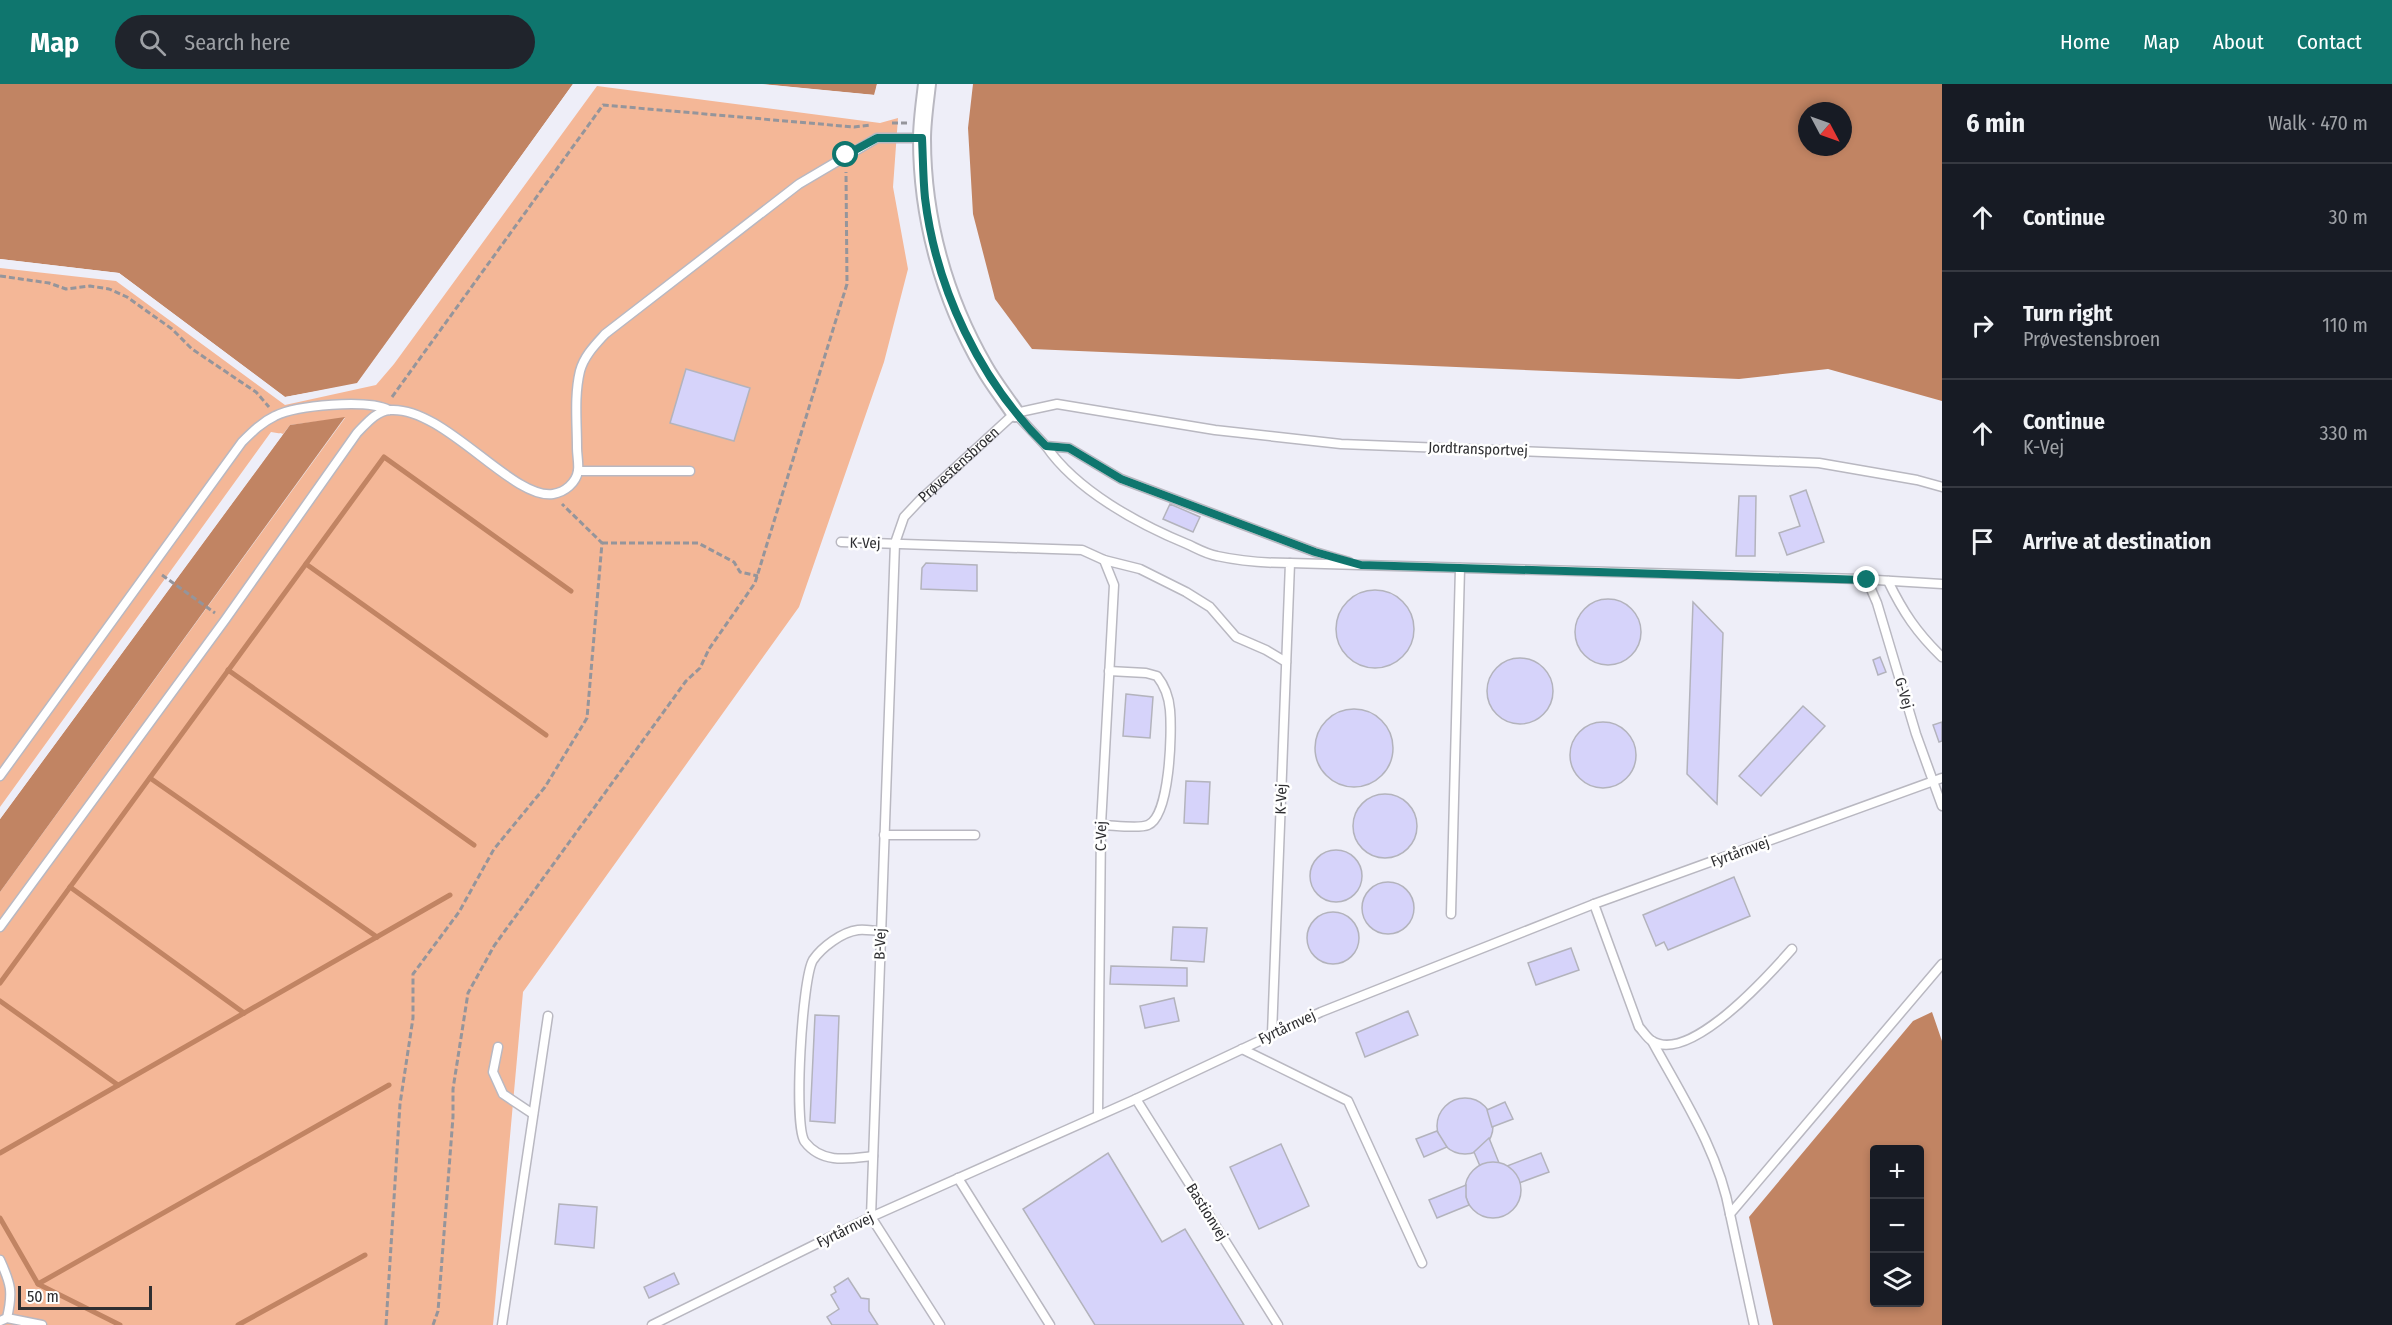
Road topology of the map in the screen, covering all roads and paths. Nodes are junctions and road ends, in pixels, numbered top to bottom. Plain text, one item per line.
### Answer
1 (927, 84) edge
2 (880, 124) dead end
3 (889, 124) dead end
4 (923, 130) junction
5 (846, 155) junction
6 (0, 276) edge
7 (389, 410) junction
8 (1015, 413) junction
9 (276, 415) junction
10 (1046, 446) junction
11 (578, 471) junction
12 (690, 471) dead end
13 (1942, 487) edge
14 (553, 494) junction
15 (841, 542) dead end
16 (602, 543) junction
17 (895, 543) junction
18 (1104, 560) junction
19 (1290, 563) junction
20 (1361, 565) junction
21 (1460, 568) junction
22 (758, 576) junction
23 (165, 577) dead end
24 (1867, 580) junction
25 (1888, 581) junction
26 (1942, 584) edge
27 (208, 609) dead end
28 (1942, 657) edge
29 (1286, 662) junction
30 (1109, 670) junction
31 (0, 776) edge
32 (1938, 779) edge
33 (1942, 806) edge
34 (1101, 825) junction
35 (884, 835) junction
36 (975, 835) dead end
37 (1594, 904) junction
38 (1451, 914) dead end
39 (0, 927) edge
40 (881, 931) junction
41 (1792, 949) dead end
42 (1942, 964) edge
43 (548, 1016) dead end
44 (1272, 1034) junction
45 (1652, 1041) junction
46 (498, 1047) dead end
47 (1242, 1049) junction
48 (1136, 1099) junction
49 (533, 1114) junction
50 (1098, 1115) junction
51 (873, 1156) junction
52 (958, 1178) junction
53 (1730, 1214) junction
54 (871, 1217) junction
55 (0, 1260) edge
56 (1422, 1263) dead end
57 (3, 1319) edge
58 (42, 1325) edge
59 (386, 1325) edge
60 (433, 1325) edge
61 (502, 1325) edge
62 (652, 1325) edge
63 (940, 1325) edge
64 (1050, 1325) edge
65 (1278, 1325) edge
66 (1754, 1325) edge

1 - 4 street
2 - 7 path
3 - 4 path
4 - 5 lane
4 - 8 street
5 - 11 lane
5 - 22 path
6 - 9 path
7 - 9 lane
7 - 14 lane
7 - 39 lane
8 - 10 lane
8 - 13 lane, Jordtransportvej
8 - 17 lane, Prøvestensbroen
9 - 31 lane
10 - 19 lane
10 - 20 lane
11 - 12 lane
11 - 14 lane
14 - 16 path
15 - 17 lane, K-Vej
16 - 22 path
16 - 59 path
17 - 18 lane, K-Vej
17 - 35 lane, B-Vej
18 - 29 lane, K-Vej
18 - 30 lane, C-Vej
19 - 20 lane
19 - 29 lane, K-Vej
20 - 21 lane
21 - 24 lane
21 - 38 lane
22 - 60 path
23 - 27 path
24 - 25 lane
24 - 32 lane, G-Vej
25 - 26 lane
25 - 28 lane
29 - 44 lane, K-Vej
30 - 34 lane, C-Vej
30 - 34 lane
32 - 33 lane, G-Vej
32 - 37 lane, Fyrtårnvej
34 - 50 lane, C-Vej
35 - 36 lane
35 - 40 lane, B-Vej
37 - 44 lane, Fyrtårnvej
37 - 45 lane
40 - 51 lane, B-Vej
40 - 51 lane
41 - 45 lane
42 - 53 lane
43 - 49 lane
44 - 47 lane, Fyrtårnvej
45 - 53 lane
46 - 49 lane
47 - 48 lane, Fyrtårnvej
47 - 56 lane
48 - 50 lane, Fyrtårnvej
48 - 65 lane, Bastionvej
49 - 61 lane
50 - 52 lane, Fyrtårnvej
51 - 54 lane, B-Vej
52 - 54 lane, Fyrtårnvej
52 - 64 lane
53 - 66 lane
54 - 62 lane, Fyrtårnvej
54 - 63 lane
55 - 57 lane
57 - 58 lane

